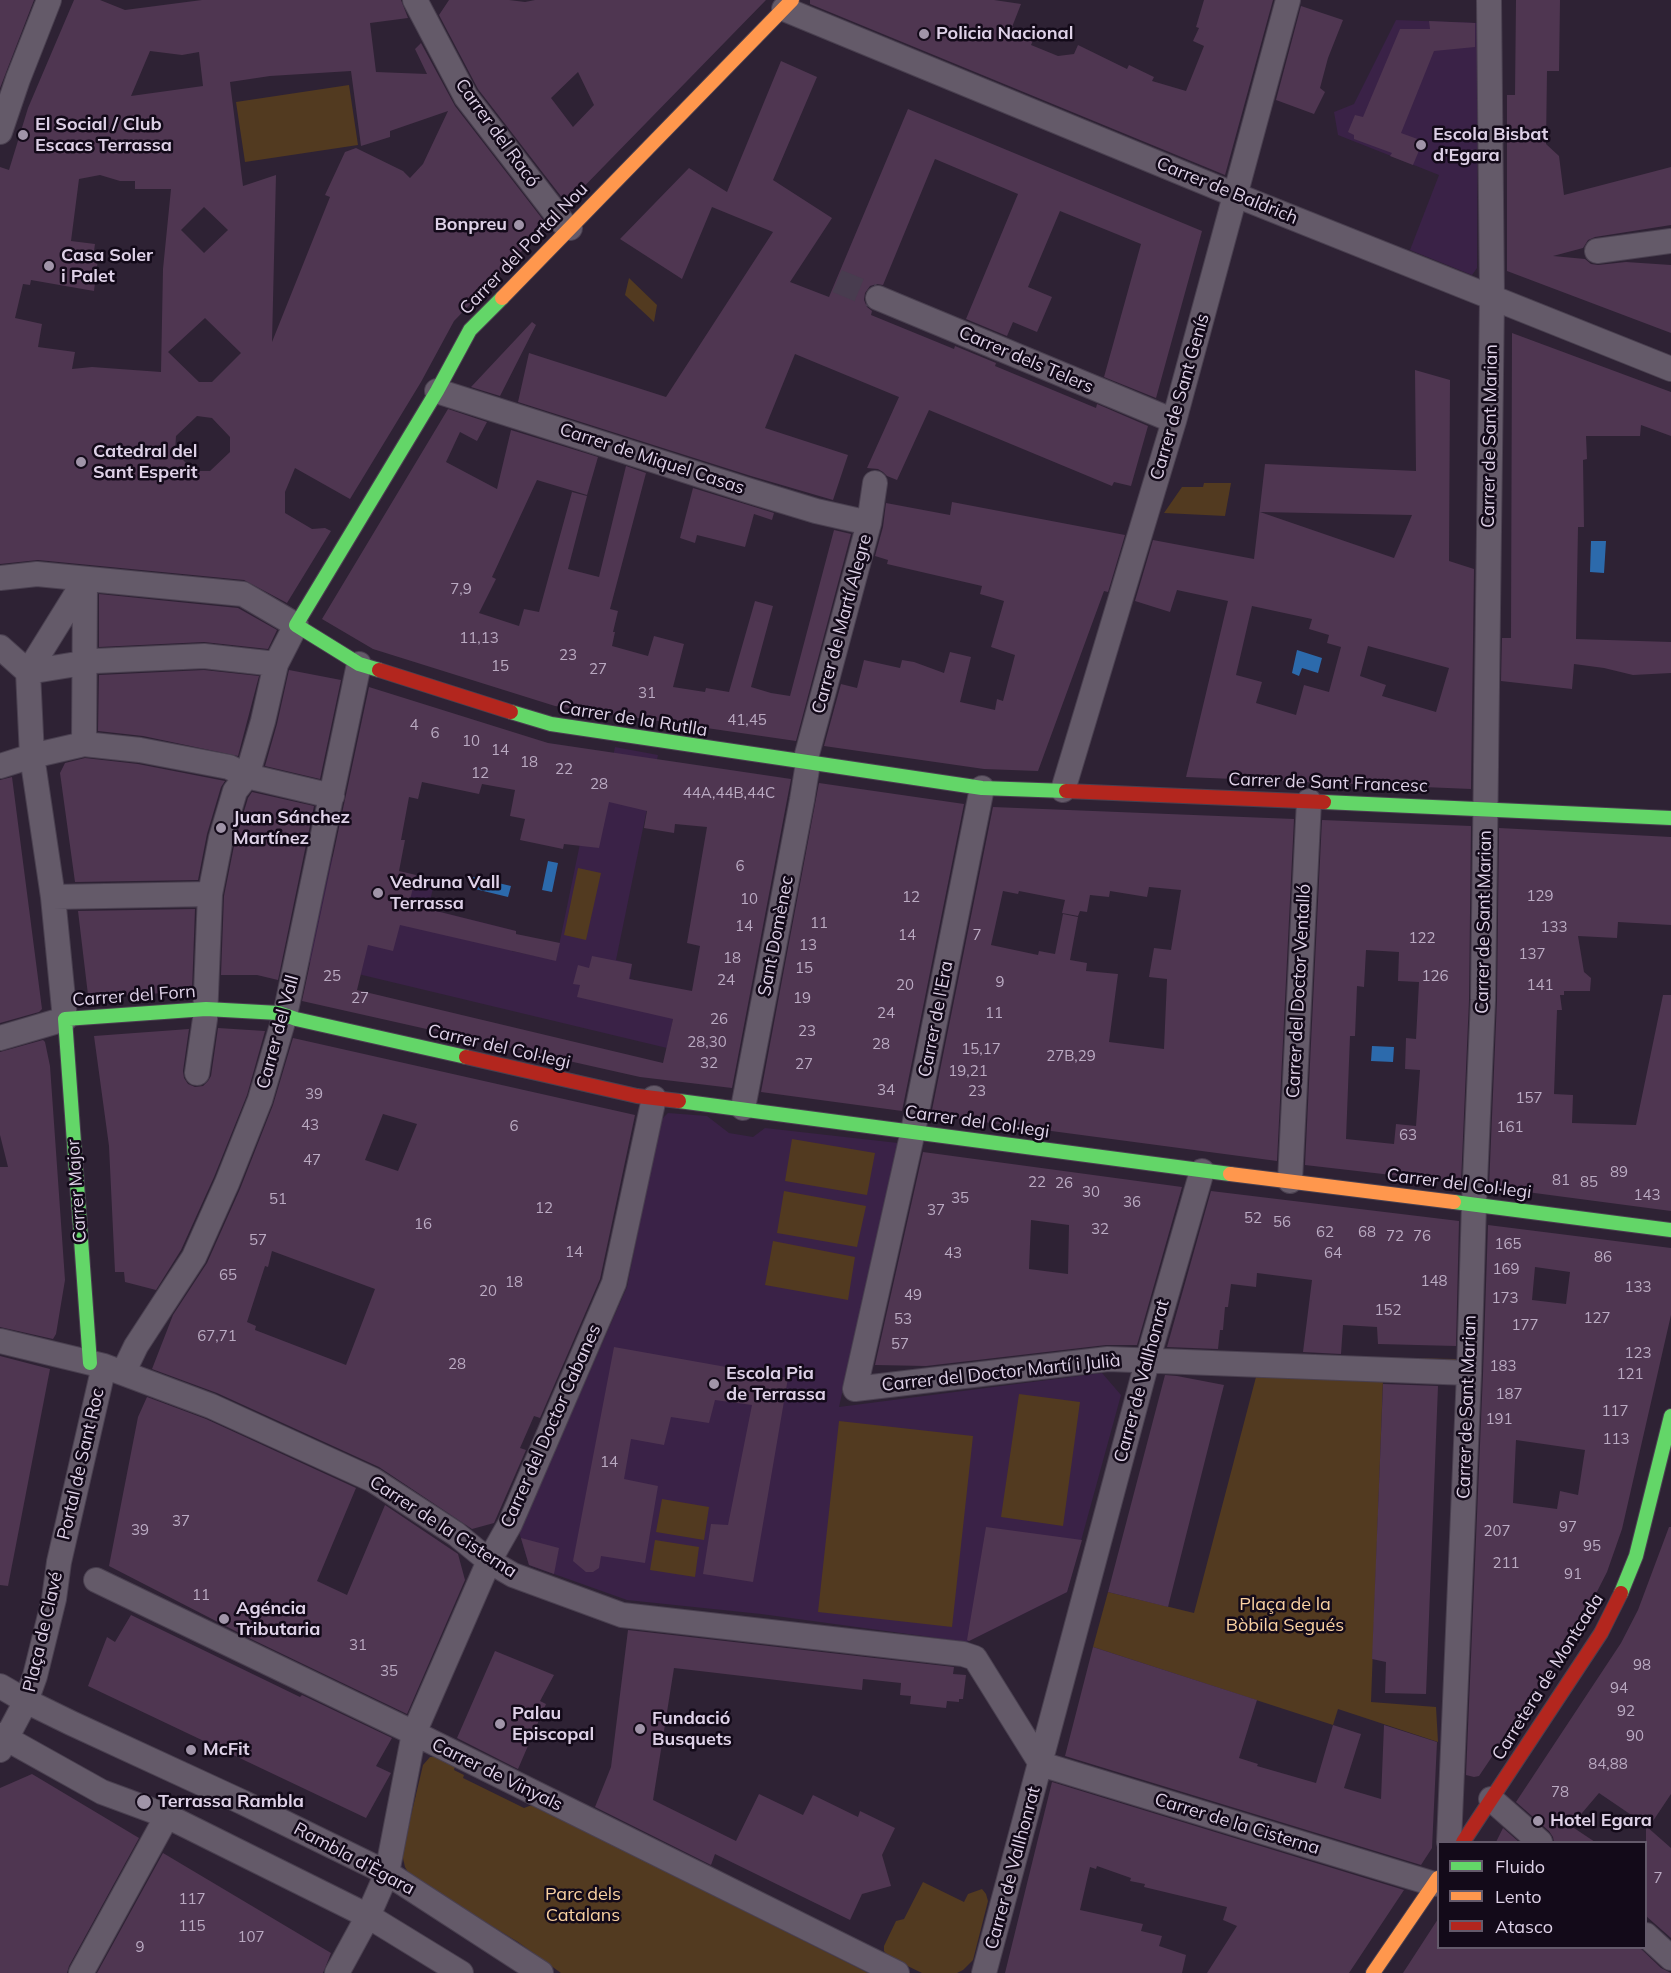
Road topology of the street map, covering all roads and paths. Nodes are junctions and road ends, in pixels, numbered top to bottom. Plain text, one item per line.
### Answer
1 (50, 0) edge
2 (415, 0) edge
3 (1288, 0) edge
4 (1489, 0) edge
5 (788, 4) edge
6 (0, 132) edge
7 (1236, 195) junction
8 (570, 228) junction
9 (1671, 241) edge
10 (1597, 251) dead end
11 (1492, 297) junction
12 (878, 298) tunnel mouth
13 (1671, 369) edge
14 (436, 391) junction
15 (1174, 422) junction
16 (875, 483) dead end
17 (869, 523) junction
18 (0, 578) edge
19 (91, 580) junction
20 (296, 625) junction
21 (0, 647) edge
22 (90, 662) junction
23 (276, 664) junction
24 (359, 664) junction
25 (28, 672) junction
26 (84, 744) junction
27 (33, 760) junction
28 (808, 763) junction
29 (0, 766) edge
30 (247, 776) junction
31 (982, 788) junction
32 (1063, 790) junction
33 (332, 796) junction
34 (1309, 801) junction
35 (1485, 808) junction
36 (1671, 818) edge
37 (210, 894) junction
38 (53, 897) junction
39 (206, 1009) junction
40 (285, 1014) junction
41 (72, 1022) junction
42 (0, 1038) edge
43 (197, 1073) dead end
44 (654, 1098) junction
45 (747, 1109) junction
46 (913, 1131) junction
47 (1202, 1171) junction
48 (1290, 1182) junction
49 (1474, 1204) junction
50 (1671, 1230) edge
51 (0, 1341) edge
52 (1147, 1362) junction
53 (106, 1367) junction
54 (1469, 1373) junction
55 (855, 1389) joint
56 (1671, 1416) edge
57 (1667, 1449) edge
58 (489, 1561) junction
59 (58, 1562) joint
60 (96, 1580) dead end
61 (0, 1686) edge
62 (26, 1701) junction
63 (414, 1733) junction
64 (2, 1741) edge
65 (1041, 1764) junction
66 (1491, 1799) junction
67 (167, 1816) junction
68 (1449, 1841) edge
69 (1464, 1841) edge
70 (1539, 1841) edge
71 (387, 1874) junction
72 (1436, 1881) edge
73 (368, 1916) junction
74 (1647, 1936) edge
75 (1671, 1958) edge
76 (81, 1973) edge
77 (337, 1973) edge
78 (461, 1973) edge
79 (542, 1973) edge
80 (897, 1973) edge
81 (984, 1973) edge
82 (1373, 1973) edge

1 - 6 street
2 - 8 street, Carrer del Racó
3 - 7 street, Carrer de Sant Genís
4 - 11 street, Carrer de Sant Marian
5 - 7 street, Carrer de Baldrich
5 - 8 street, Carrer del Portal Nou
7 - 11 street, Carrer de Baldrich
7 - 15 street, Carrer de Sant Genís
8 - 14 street, Carrer del Portal Nou
9 - 10 street
11 - 13 street, Carrer de Baldrich
11 - 35 street, Carrer de Sant Marian
12 - 15 street, Carrer dels Telers
14 - 17 street, Carrer de Miquel Casas
14 - 20 street, Carrer del Portal Nou
15 - 32 street, Carrer de Sant Genís
16 - 17 street, Carrer de Martí Alegre
17 - 28 street, Carrer de Martí Alegre
18 - 19 street
19 - 20 street
19 - 22 street
19 - 25 street
20 - 23 street
20 - 24 street, Carrer de la Rutlla
21 - 25 street
22 - 23 street
22 - 25 street
22 - 26 street
23 - 30 street
24 - 28 street, Carrer de la Rutlla
24 - 33 street, Carrer del Vall
25 - 27 street, Carrer Major
26 - 27 street
26 - 30 street
27 - 29 street
27 - 38 street, Carrer Major
28 - 31 street, Carrer de la Rutlla
28 - 45 street, Sant Domènec
30 - 33 street
30 - 37 street
31 - 32 street, Carrer de Sant Francesc
31 - 46 street, Carrer de l'Era
32 - 34 street, Carrer de Sant Francesc
33 - 40 street, Carrer del Vall
34 - 35 street, Carrer de Sant Francesc
34 - 48 street, Carrer del Doctor Ventalló
35 - 36 street, Carrer de Sant Francesc
35 - 49 street, Carrer de Sant Marian
37 - 38 street
37 - 39 street
38 - 41 street, Carrer Major
39 - 40 street, Carrer del Forn
39 - 41 street, Carrer del Forn
39 - 43 street
40 - 44 street, Carrer del Col·legi
40 - 53 street, Carrer del Vall
41 - 42 street
41 - 53 street, Carrer Major
44 - 45 street, Carrer del Col·legi
44 - 58 street, Carrer del Doctor Cabanes
45 - 46 street, Carrer del Col·legi
46 - 47 street, Carrer del Col·legi
46 - 55 street, Carrer de l'Era
47 - 48 street, Carrer del Col·legi
47 - 52 street, Carrer de Vallhonrat
48 - 49 street, Carrer del Col·legi
49 - 50 street, Carrer del Col·legi
49 - 54 street, Carrer de Sant Marian
51 - 53 street, Carrer de la Cisterna
52 - 54 street, Carrer del Doctor Martí i Julià
52 - 55 street, Carrer del Doctor Martí i Julià
52 - 65 street, Carrer de Vallhonrat
53 - 58 street, Carrer de la Cisterna
53 - 59 street, Portal de Sant Roc
54 - 68 street, Carrer de Sant Marian
56 - 57 street, Carretera de Montcada
57 - 66 street, Carretera de Montcada
58 - 63 street, Carrer del Doctor Cabanes
58 - 65 street, Carrer de la Cisterna
59 - 62 street, Plaça de Clavé
60 - 63 street, Carrer de Vinyals
61 - 62 street, Rambla d'Ègara
62 - 64 street
62 - 71 street, Rambla d'Ègara
63 - 71 street, Carrer del Doctor Cabanes
63 - 80 street, Carrer de Vinyals
64 - 67 street
65 - 72 street, Carrer de la Cisterna
65 - 81 street, Carrer de Vallhonrat
66 - 69 street, Carretera de Montcada
66 - 70 street
67 - 73 street
67 - 76 street
71 - 73 street, Carrer del Doctor Cabanes
71 - 79 street, Rambla d'Ègara
72 - 82 street
73 - 77 street, Carrer del Doctor Cabanes
73 - 78 street
74 - 75 street

